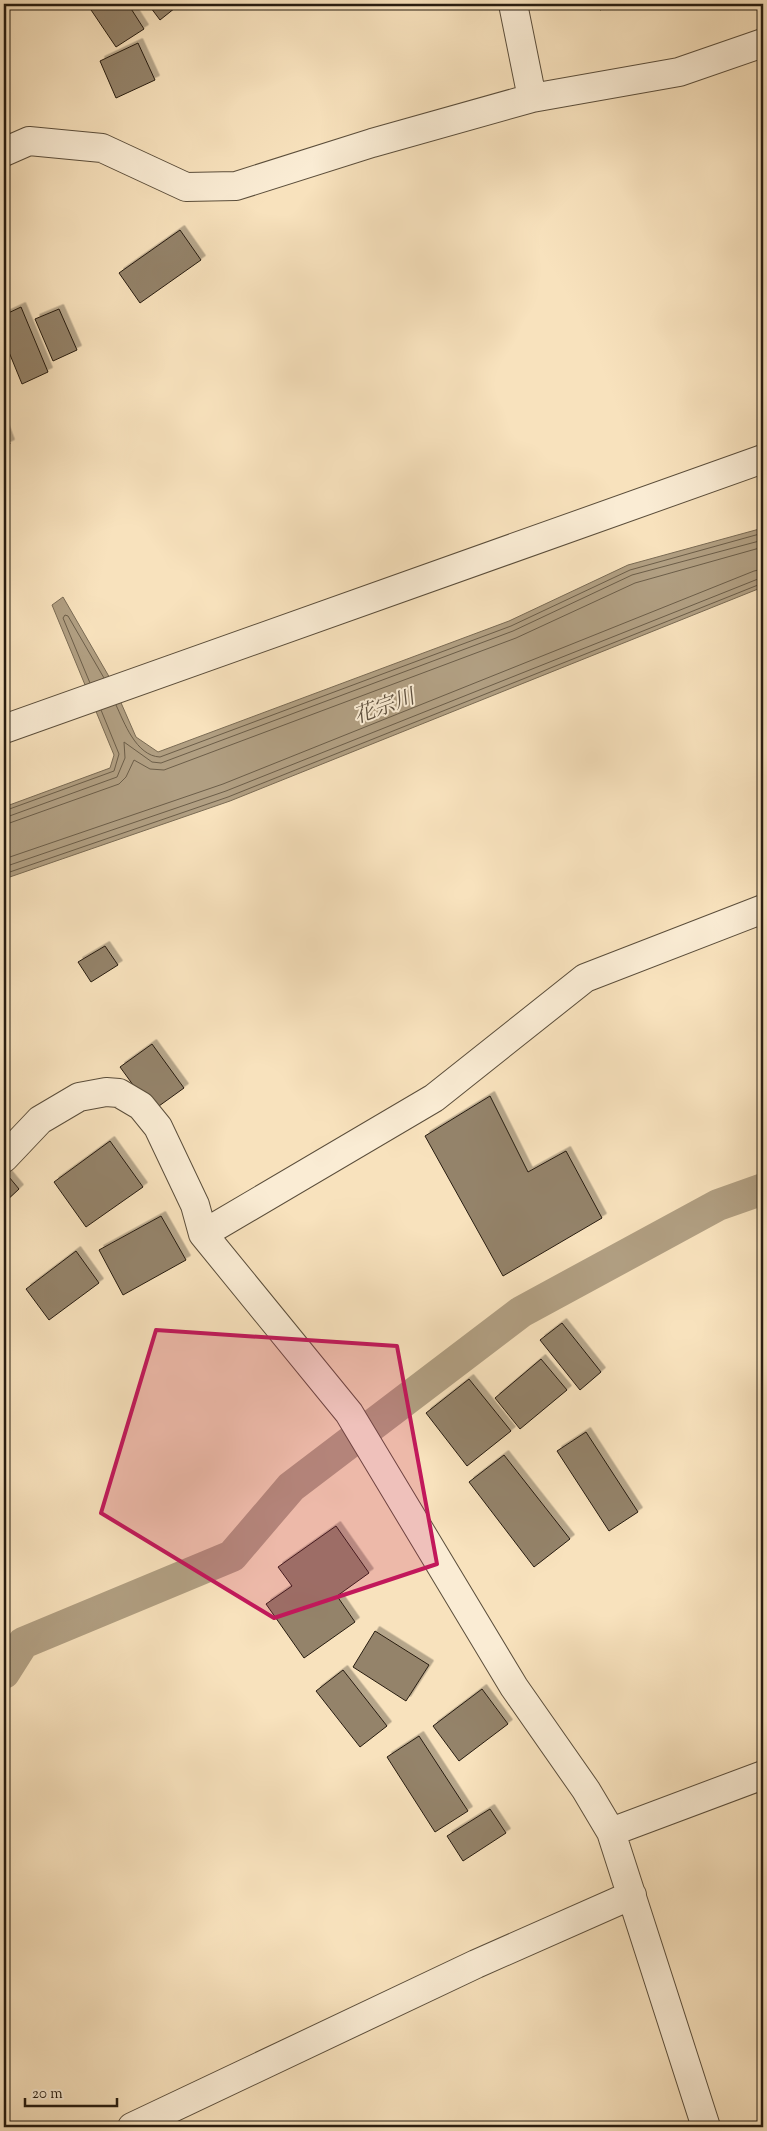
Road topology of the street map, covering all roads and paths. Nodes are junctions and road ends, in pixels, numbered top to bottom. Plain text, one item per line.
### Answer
1 (513, 4) edge
2 (763, 43) edge
3 (532, 98) junction
4 (4, 152) edge
5 (763, 459) edge
6 (4, 729) edge
7 (763, 909) edge
8 (4, 1158) edge
9 (203, 1234) junction
10 (763, 1775) edge
11 (611, 1832) junction
12 (632, 1896) junction
13 (132, 2127) edge
14 (706, 2127) edge

1 - 3 street
2 - 3 street
3 - 4 street
5 - 6 street
7 - 9 street
8 - 9 street
9 - 11 street
10 - 11 street
11 - 12 street
12 - 13 street
12 - 14 street

